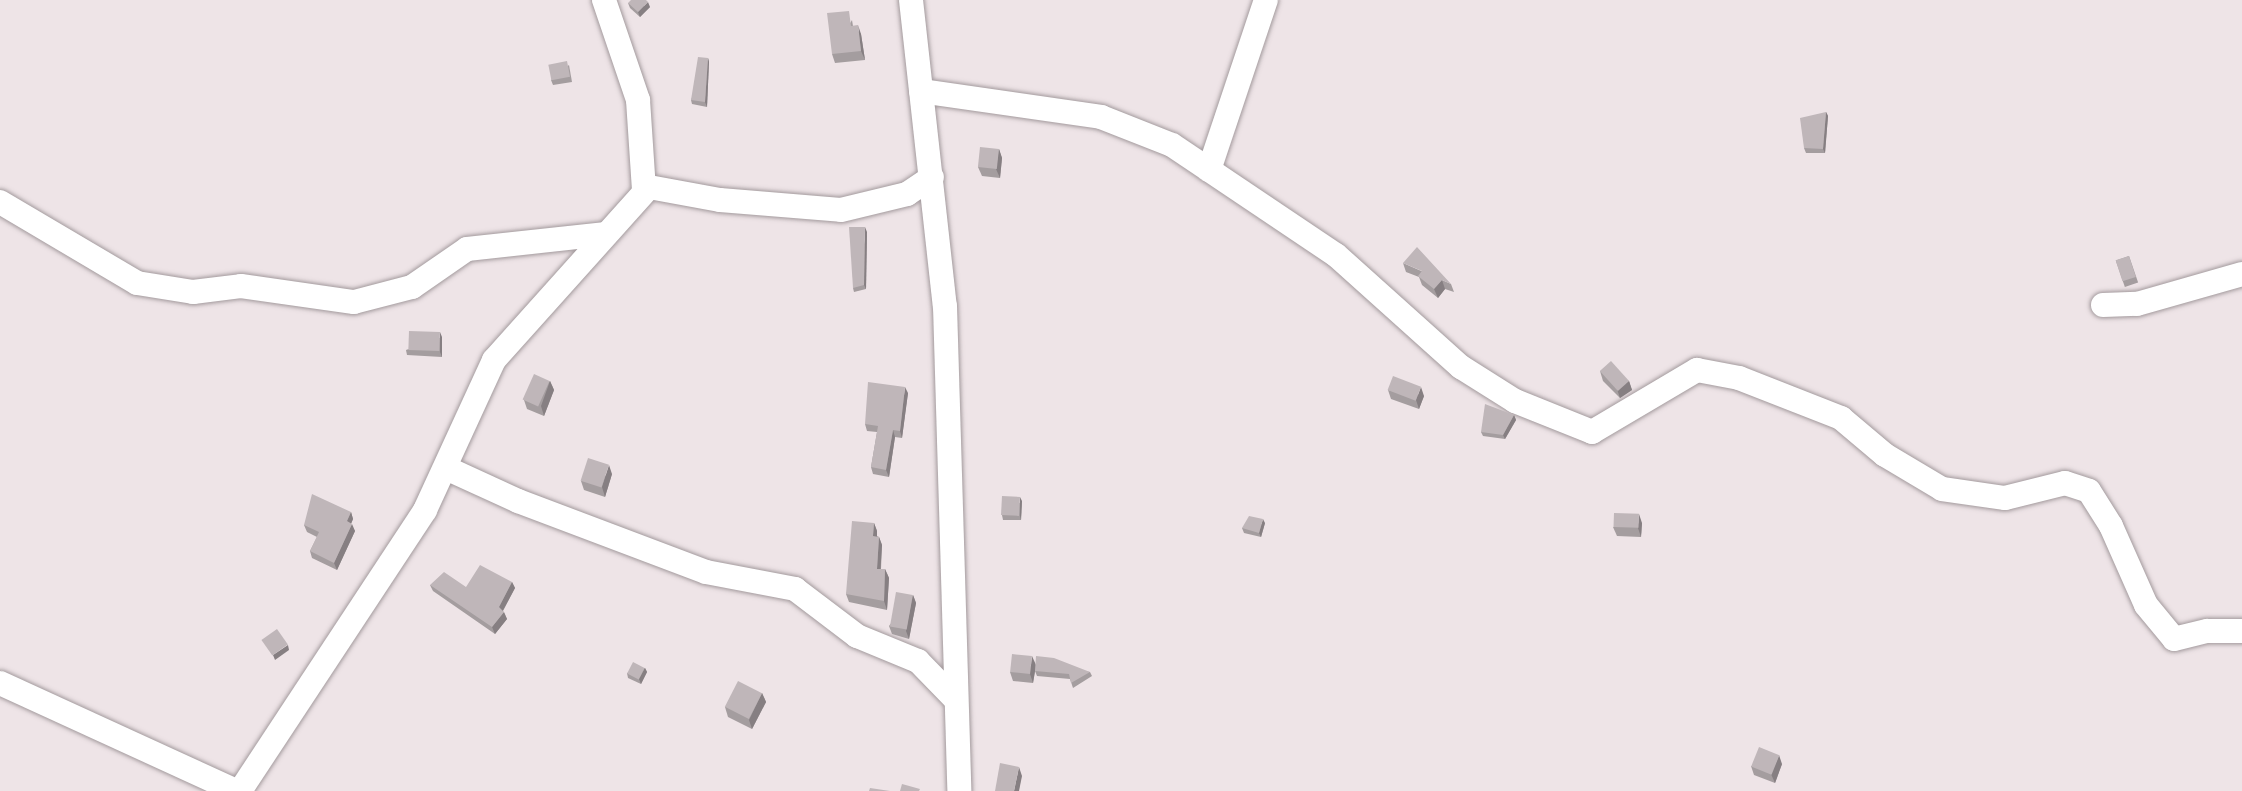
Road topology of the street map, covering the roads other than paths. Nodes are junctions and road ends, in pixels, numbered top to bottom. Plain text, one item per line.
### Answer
1 (604, 0) edge
2 (911, 0) edge
3 (1266, 0) edge
4 (921, 91) junction
5 (1209, 170) junction
6 (932, 177) junction
7 (644, 191) junction
8 (0, 202) edge
9 (606, 234) junction
10 (2242, 274) edge
11 (2103, 305) dead end
12 (446, 468) junction
13 (2242, 631) edge
14 (0, 683) edge
15 (955, 699) junction
16 (238, 791) edge
17 (959, 791) edge

1 - 7 street
2 - 4 street
3 - 5 street
4 - 5 street
4 - 6 street
5 - 13 street
6 - 7 street
6 - 15 street
7 - 9 street
8 - 9 street
9 - 12 street
10 - 11 street
12 - 15 street
12 - 16 street
14 - 16 street
15 - 17 street

